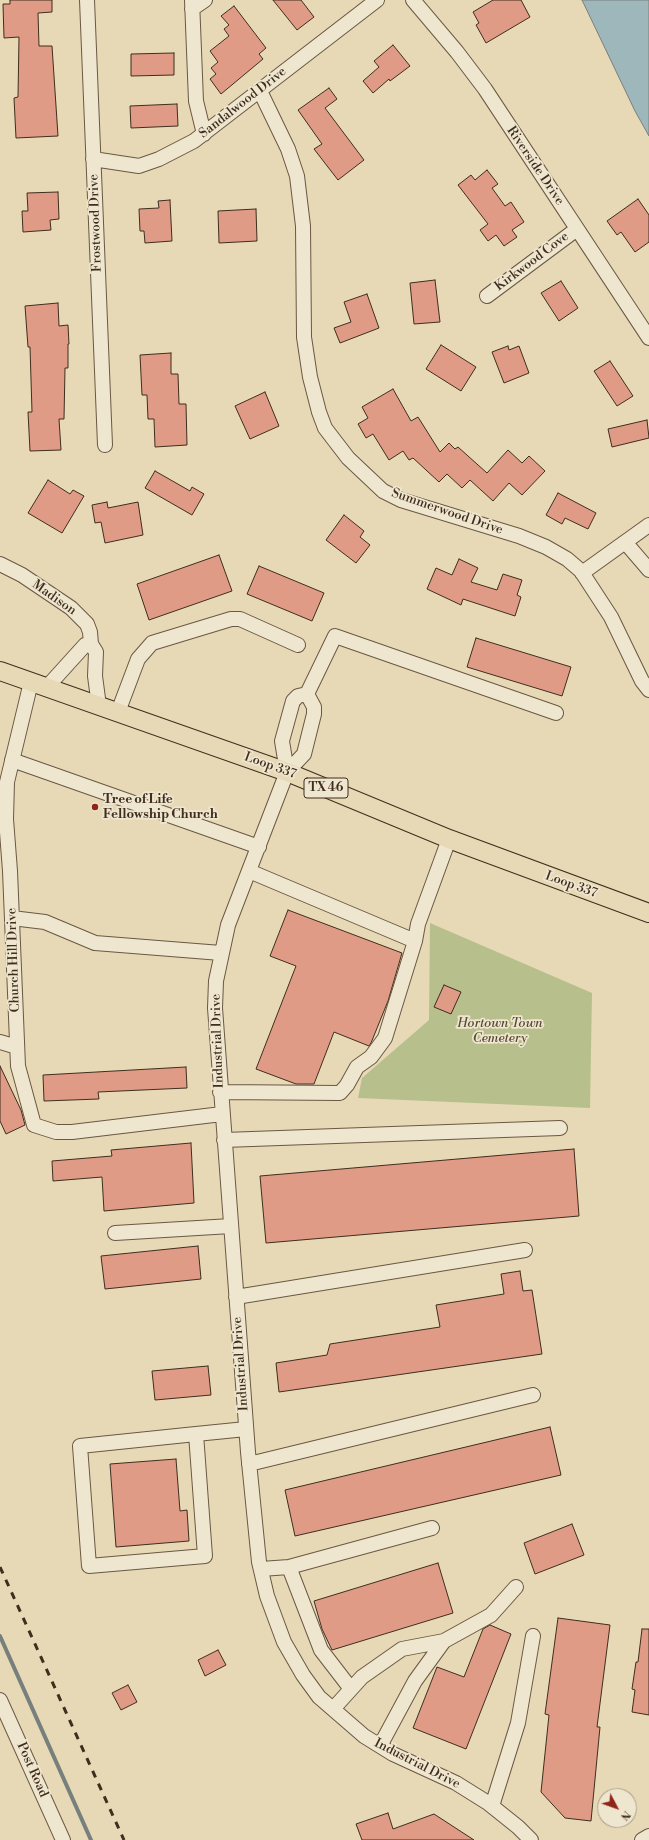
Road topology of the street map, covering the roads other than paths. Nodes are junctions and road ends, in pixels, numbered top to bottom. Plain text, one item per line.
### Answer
1 (87, 0) edge
2 (205, 0) edge
3 (377, 0) edge
4 (413, 0) edge
5 (192, 4) edge
6 (260, 91) junction
7 (204, 134) junction
8 (93, 159) junction
9 (577, 228) junction
10 (487, 296) dead end
11 (649, 338) edge
12 (105, 445) dead end
13 (649, 525) edge
14 (625, 542) junction
15 (0, 564) edge
16 (649, 570) edge
17 (582, 573) junction
18 (91, 644) junction
19 (298, 645) dead end
20 (0, 671) edge
21 (38, 684) junction
22 (649, 690) edge
23 (307, 694) junction
24 (99, 706) junction
25 (118, 712) junction
26 (556, 713) dead end
27 (12, 757) junction
28 (287, 772) junction
29 (449, 839) junction
30 (259, 847) junction
31 (249, 871) junction
32 (649, 913) edge
33 (12, 918) junction
34 (415, 941) junction
35 (221, 953) junction
36 (0, 1042) edge
37 (17, 1047) junction
38 (220, 1092) junction
39 (222, 1114) junction
40 (560, 1128) dead end
41 (224, 1140) junction
42 (231, 1226) junction
43 (115, 1233) dead end
44 (525, 1250) dead end
45 (236, 1297) junction
46 (533, 1395) dead end
47 (246, 1429) junction
48 (196, 1434) junction
49 (249, 1464) junction
50 (432, 1528) dead end
51 (289, 1567) junction
52 (261, 1569) junction
53 (516, 1587) dead end
54 (533, 1636) dead end
55 (444, 1642) junction
56 (351, 1689) junction
57 (0, 1700) edge
58 (333, 1709) junction
59 (380, 1746) junction
60 (492, 1806) junction
61 (649, 1836) edge
62 (63, 1840) edge
63 (530, 1840) edge
64 (642, 1840) edge

1 - 8 street, Frostwood Drive
2 - 5 street
3 - 6 street, Sandalwood Drive
4 - 9 street, Riverside Drive
5 - 7 street
6 - 7 street, Sandalwood Drive
6 - 17 street, Summerwood Drive
7 - 8 street, Sandalwood Drive
8 - 12 street, Frostwood Drive
9 - 10 street, Kirkwood Cove
9 - 11 street, Riverside Drive
13 - 14 street
14 - 16 street
14 - 17 street
15 - 18 street, Madison
17 - 22 street, Summerwood Drive
18 - 21 street
18 - 24 street, Madison
19 - 25 street
20 - 21 main road, Loop 337 / TX 46
21 - 24 main road, Loop 337 / TX 46
21 - 27 street, Church Hill Drive
23 - 26 street
23 - 28 street
23 - 28 street
24 - 25 main road, Loop 337 / TX 46
25 - 28 main road, Loop 337 / TX 46
27 - 30 street
27 - 33 street, Church Hill Drive
28 - 29 main road, Loop 337 / TX 46
28 - 30 street, Industrial Drive
29 - 32 main road, Loop 337 / TX 46
29 - 34 street
30 - 31 street, Industrial Drive
31 - 34 street
31 - 35 street, Industrial Drive
33 - 35 street
33 - 37 street, Church Hill Drive
34 - 38 street
35 - 38 street, Industrial Drive
36 - 37 street
37 - 39 street, Church Hill Drive
38 - 39 street, Industrial Drive
39 - 41 street, Industrial Drive
40 - 41 street
41 - 42 street, Industrial Drive
42 - 43 street
42 - 45 street, Industrial Drive
44 - 45 street
45 - 47 street, Industrial Drive
46 - 49 street
47 - 48 street
47 - 49 street, Industrial Drive
48 - 48 street
49 - 52 street, Industrial Drive
50 - 51 street
51 - 52 street
51 - 56 street
52 - 58 street, Industrial Drive
53 - 55 street
54 - 60 street
55 - 56 street
55 - 59 street
56 - 58 street
57 - 62 street, Post Road
58 - 59 street, Industrial Drive
59 - 60 street, Industrial Drive
60 - 63 street, Industrial Drive
61 - 64 street

